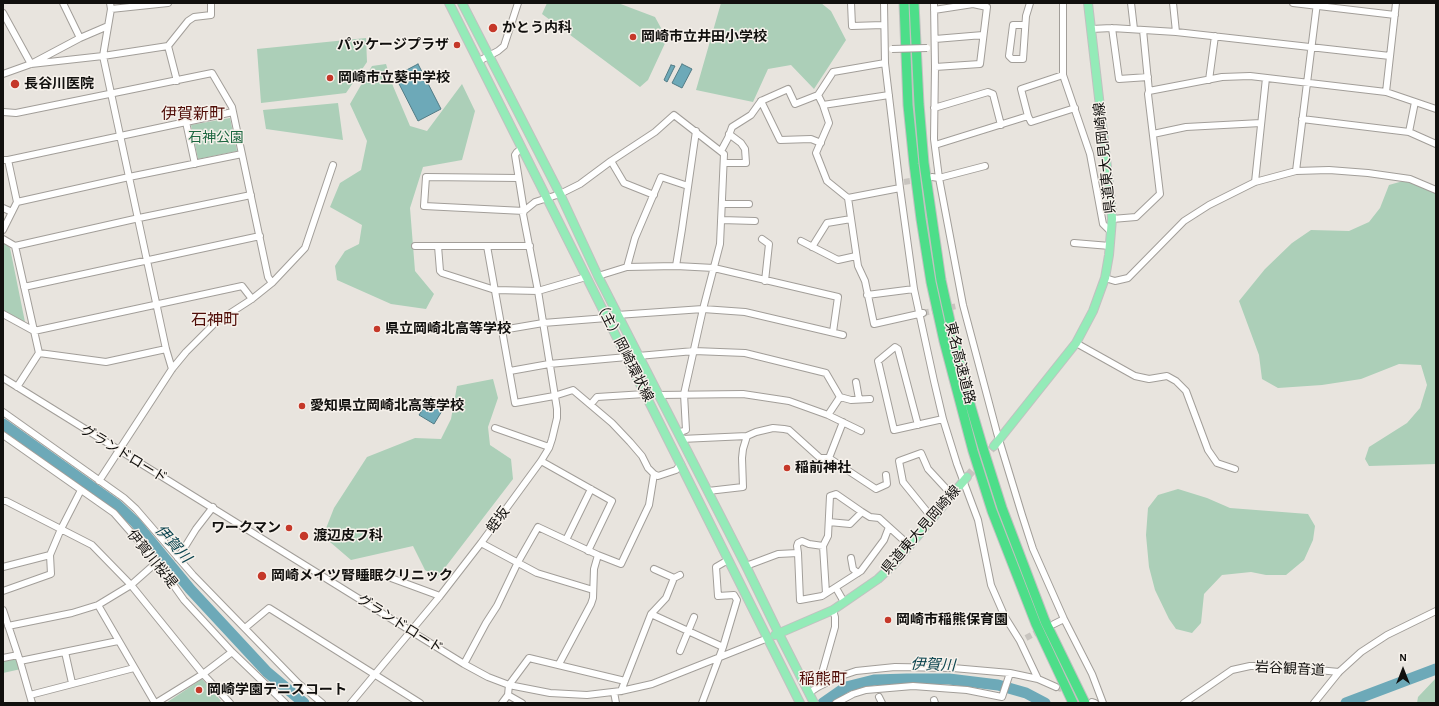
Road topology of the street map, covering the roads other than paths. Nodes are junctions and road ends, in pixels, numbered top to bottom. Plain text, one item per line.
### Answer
1 (63, 3) edge
2 (168, 3) edge
3 (211, 3) edge
4 (449, 3) edge
5 (462, 3) edge
6 (518, 3) edge
7 (851, 3) edge
8 (884, 3) edge
9 (904, 3) edge
10 (914, 3) edge
11 (934, 3) edge
12 (1030, 3) edge
13 (1063, 3) edge
14 (1088, 3) edge
15 (1131, 3) edge
16 (1174, 3) edge
17 (1292, 3) edge
18 (1396, 3) edge
19 (1317, 4) edge
20 (110, 6) edge
21 (934, 10) junction
22 (3, 13) edge
23 (1395, 15) junction
24 (884, 25) junction
25 (1024, 25) junction
26 (108, 26) junction
27 (1112, 28) junction
28 (1091, 29) junction
29 (1134, 29) junction
30 (1143, 30) junction
31 (1176, 32) junction
32 (984, 35) junction
33 (1215, 36) junction
34 (80, 38) junction
35 (935, 39) junction
36 (168, 46) junction
37 (1312, 46) junction
38 (934, 47) junction
39 (884, 48) junction
40 (103, 56) junction
41 (490, 56) junction
42 (1390, 56) junction
43 (479, 61) junction
44 (885, 63) junction
45 (30, 64) junction
46 (935, 67) junction
47 (3, 74) edge
48 (1063, 76) junction
49 (1148, 77) junction
50 (1266, 78) junction
51 (1209, 80) junction
52 (176, 81) junction
53 (1306, 82) junction
54 (1149, 92) junction
55 (1386, 92) junction
56 (112, 94) junction
57 (818, 95) junction
58 (889, 95) junction
59 (761, 101) junction
60 (1415, 102) junction
61 (823, 105) junction
62 (934, 108) junction
63 (1076, 108) junction
64 (1436, 109) edge
65 (3, 112) edge
66 (233, 112) junction
67 (1028, 116) junction
68 (1302, 119) junction
69 (186, 122) junction
70 (1261, 123) junction
71 (1001, 125) junction
72 (696, 131) junction
73 (1409, 132) junction
74 (730, 134) junction
75 (1153, 134) junction
76 (120, 136) junction
77 (821, 143) junction
78 (1436, 144) edge
79 (935, 145) junction
80 (522, 148) junction
81 (721, 151) junction
82 (242, 154) junction
83 (5, 160) edge
84 (611, 161) junction
85 (724, 162) junction
86 (195, 164) junction
87 (333, 165) dead end
88 (985, 166) dead end
89 (1296, 172) junction
90 (129, 177) junction
91 (518, 178) junction
92 (936, 178) junction
93 (1110, 182) junction
94 (1255, 182) junction
95 (1096, 184) junction
96 (688, 186) junction
97 (900, 188) junction
98 (1436, 190) edge
99 (560, 194) junction
100 (251, 195) junction
101 (654, 195) junction
102 (547, 197) junction
103 (848, 198) junction
104 (17, 202) junction
105 (722, 204) junction
106 (749, 204) dead end
107 (3, 208) edge
108 (524, 211) junction
109 (12, 212) junction
110 (139, 218) junction
111 (850, 219) junction
112 (1112, 219) junction
113 (721, 220) junction
114 (755, 221) dead end
115 (3, 230) edge
116 (1110, 231) junction
117 (260, 236) junction
118 (3, 239) edge
119 (762, 239) dead end
120 (801, 241) dead end
121 (1074, 243) dead end
122 (15, 246) junction
123 (415, 246) dead end
124 (438, 246) junction
125 (487, 246) junction
126 (530, 246) junction
127 (1110, 246) junction
128 (812, 247) junction
129 (856, 256) junction
130 (147, 260) junction
131 (676, 266) junction
132 (627, 267) junction
133 (714, 268) junction
134 (598, 276) junction
135 (586, 277) junction
136 (1105, 278) junction
137 (765, 281) junction
138 (272, 283) junction
139 (24, 287) junction
140 (914, 289) junction
141 (495, 290) junction
142 (538, 291) junction
143 (868, 295) junction
144 (252, 298) junction
145 (157, 304) junction
146 (703, 309) junction
147 (921, 313) junction
148 (3, 314) edge
149 (617, 315) junction
150 (607, 318) junction
151 (543, 323) junction
152 (502, 330) junction
153 (34, 331) junction
154 (832, 332) junction
155 (844, 335) dead end
156 (1076, 343) junction
157 (166, 349) junction
158 (694, 351) junction
159 (39, 353) junction
160 (639, 355) junction
161 (627, 356) junction
162 (549, 364) junction
163 (172, 370) junction
164 (510, 371) junction
165 (3, 378) edge
166 (856, 382) dead end
167 (17, 387) junction
168 (645, 394) junction
169 (684, 394) junction
170 (659, 395) junction
171 (554, 396) junction
172 (840, 397) junction
173 (859, 399) junction
174 (870, 399) dead end
175 (590, 404) junction
176 (3, 412) edge
177 (828, 415) junction
178 (943, 419) junction
179 (844, 422) junction
180 (918, 424) junction
181 (495, 428) dead end
182 (861, 431) dead end
183 (3, 435) edge
184 (680, 436) junction
185 (747, 436) junction
186 (997, 443) junction
187 (549, 447) junction
188 (120, 451) junction
189 (829, 458) junction
190 (541, 461) junction
191 (681, 464) junction
192 (1235, 468) dead end
193 (654, 474) junction
194 (886, 475) dead end
195 (965, 479) junction
196 (99, 481) junction
197 (591, 489) junction
198 (81, 490) junction
199 (708, 491) junction
200 (952, 495) junction
201 (3, 501) edge
202 (213, 507) junction
203 (862, 512) junction
204 (933, 519) junction
205 (829, 522) junction
206 (889, 527) junction
207 (61, 529) junction
208 (566, 540) junction
209 (481, 543) junction
210 (823, 546) junction
211 (910, 546) junction
212 (588, 551) junction
213 (798, 553) junction
214 (50, 556) junction
215 (598, 556) junction
216 (178, 558) junction
217 (851, 558) dead end
218 (728, 560) junction
219 (157, 562) junction
220 (518, 562) junction
221 (746, 566) junction
222 (3, 567) edge
223 (654, 569) dead end
224 (858, 573) junction
225 (391, 578) dead end
226 (131, 585) junction
227 (836, 588) junction
228 (593, 590) junction
229 (3, 591) edge
230 (826, 593) junction
231 (440, 596) junction
232 (844, 602) junction
233 (98, 605) junction
234 (3, 610) edge
235 (833, 610) junction
236 (1436, 611) edge
237 (651, 614) junction
238 (694, 617) dead end
239 (1064, 619) junction
240 (1054, 624) dead end
241 (8, 626) junction
242 (245, 628) junction
243 (411, 632) junction
244 (688, 632) junction
245 (779, 634) junction
246 (768, 638) junction
247 (1026, 638) tunnel mouth
248 (118, 641) junction
249 (1020, 641) junction
250 (722, 647) junction
251 (680, 651) dead end
252 (65, 652) junction
253 (232, 652) junction
254 (3, 658) edge
255 (19, 658) junction
256 (718, 658) junction
257 (464, 664) junction
258 (559, 664) junction
259 (134, 668) junction
260 (1339, 672) junction
261 (1010, 673) junction
262 (203, 674) junction
263 (376, 675) junction
264 (1038, 679) junction
265 (625, 681) junction
266 (72, 683) junction
267 (510, 685) junction
268 (818, 687) junction
269 (1056, 687) tunnel mouth
270 (617, 692) junction
271 (810, 693) junction
272 (508, 694) junction
273 (30, 695) junction
274 (410, 700) edge
275 (797, 702) edge
276 (32, 703) edge
277 (156, 703) edge
278 (230, 703) edge
279 (285, 703) edge
280 (322, 703) edge
281 (351, 703) edge
282 (420, 703) edge
283 (502, 703) edge
284 (522, 703) edge
285 (616, 703) edge
286 (702, 703) edge
287 (814, 703) edge
288 (836, 703) edge
289 (1073, 703) edge
290 (1091, 703) edge
291 (1103, 703) edge
292 (1184, 703) edge
293 (1314, 703) edge

1 - 34 street
2 - 20 street
3 - 36 street
4 - 43 main road, （主）岡崎環状線
5 - 41 main road, （主）岡崎環状線
6 - 41 street
7 - 24 street
8 - 24 street
9 - 289 highway, 東名高速道路
10 - 290 highway, 東名高速道路
11 - 21 street
12 - 25 street
13 - 48 street
14 - 28 main road, 県道東大見岡崎線
15 - 29 street
16 - 31 street
17 - 19 street
18 - 23 street
19 - 23 street
19 - 37 street
20 - 26 street
21 - 32 street
21 - 35 street
22 - 45 street
23 - 42 street
24 - 39 street
25 - 25 street
26 - 34 street
26 - 40 street
27 - 28 street
27 - 29 street
27 - 49 street
28 - 93 main road, 県道東大見岡崎線
29 - 30 street
30 - 31 street
30 - 49 street
31 - 33 street
32 - 35 street
32 - 46 street
33 - 37 street
33 - 51 street
34 - 45 street
35 - 38 street
36 - 40 street
36 - 52 street
37 - 42 street
37 - 53 street
38 - 39 street, bridge
38 - 46 street
39 - 44 street
40 - 45 street
40 - 56 street
41 - 43 street
41 - 99 main road, （主）岡崎環状線
42 - 55 street
43 - 80 main road, （主）岡崎環状線
44 - 57 street
44 - 58 street
45 - 47 street
46 - 62 street
48 - 63 street
48 - 67 street
49 - 54 street
50 - 51 street
50 - 53 street
50 - 70 street
51 - 54 street
52 - 56 street
52 - 66 street
53 - 55 street
53 - 68 street
54 - 75 street
55 - 60 street
56 - 65 street
56 - 76 street
57 - 59 street
57 - 61 street
58 - 61 street
58 - 97 street
59 - 74 street
59 - 77 street
60 - 64 street
60 - 73 street
61 - 77 street
62 - 71 street
62 - 79 street
63 - 67 street
63 - 95 street
66 - 69 street
66 - 82 street
67 - 71 street
68 - 73 street
68 - 89 street
69 - 76 street
69 - 86 street
70 - 75 street
70 - 94 street
71 - 79 street
72 - 81 street
72 - 84 street
72 - 96 street
73 - 78 street
74 - 81 street
74 - 85 street
75 - 112 street
76 - 83 street
76 - 90 street
77 - 103 street
79 - 92 street
80 - 91 street, 蛭坂
80 - 102 main road, （主）岡崎環状線
81 - 85 street
82 - 86 street
82 - 100 street
83 - 104 street
84 - 99 street
84 - 101 street
85 - 105 street
86 - 90 street
87 - 138 street
88 - 92 street
89 - 94 street
89 - 98 street
90 - 104 street
90 - 110 street
91 - 108 street, 蛭坂
91 - 108 street
92 - 186 street
93 - 95 street
93 - 112 main road, 県道東大見岡崎線
94 - 136 street
95 - 116 street
96 - 101 street
96 - 131 street
97 - 103 street
97 - 140 street
99 - 102 street
99 - 134 main road, （主）岡崎環状線
100 - 110 street
100 - 117 street
101 - 132 street
102 - 108 street
102 - 135 main road, （主）岡崎環状線
103 - 111 street
104 - 109 street
105 - 106 street
105 - 113 street
107 - 109 street
108 - 126 street, 蛭坂
109 - 115 street
110 - 122 street
110 - 130 street
111 - 128 street
111 - 129 street
112 - 116 main road, 県道東大見岡崎線
113 - 114 street
113 - 133 street
116 - 127 main road, 県道東大見岡崎線
117 - 130 street
117 - 138 street
118 - 122 street
119 - 137 street
120 - 128 street
121 - 127 street
122 - 139 street
123 - 124 street
124 - 125 street
124 - 141 street
125 - 126 street
125 - 141 street
126 - 142 street, 蛭坂
127 - 136 main road, 県道東大見岡崎線
128 - 129 street
129 - 143 street
130 - 139 street
130 - 145 street
131 - 132 street
131 - 133 street
132 - 134 street
133 - 137 street
133 - 146 street
134 - 149 main road, （主）岡崎環状線
135 - 142 street
135 - 150 main road, （主）岡崎環状線
136 - 156 main road, 県道東大見岡崎線
137 - 154 street
138 - 144 street
139 - 153 street
140 - 143 street
140 - 147 street
141 - 142 street
141 - 152 street
142 - 151 street, 蛭坂
143 - 147 street
144 - 145 street
144 - 163 street
145 - 153 street
145 - 157 street
146 - 149 street
146 - 154 street
146 - 158 street
147 - 178 street
148 - 153 street
149 - 160 main road, （主）岡崎環状線
150 - 151 street
150 - 161 main road, （主）岡崎環状線
151 - 152 street
151 - 162 street, 蛭坂
152 - 164 street
153 - 159 street
154 - 155 street
156 - 186 main road, 県道東大見岡崎線
156 - 192 street
157 - 159 street
157 - 163 street
158 - 160 street
158 - 169 street
158 - 172 street
159 - 167 street
160 - 161 street
160 - 170 main road, （主）岡崎環状線
161 - 162 street
161 - 168 main road, （主）岡崎環状線
162 - 164 street
162 - 171 street, 蛭坂
163 - 188 street
164 - 171 street
165 - 167 street, グランドロード
166 - 173 street
167 - 188 street, グランドロード
168 - 175 street
168 - 191 main road, （主）岡崎環状線
169 - 170 street
169 - 177 street
169 - 184 street
170 - 184 main road, （主）岡崎環状線
171 - 175 street
171 - 187 street, 蛭坂
172 - 173 street
172 - 177 street
173 - 174 street
175 - 193 street
176 - 196 street, 伊賀川桜堤
177 - 179 street
178 - 180 street
178 - 195 street
179 - 182 street
179 - 189 street
180 - 180 street
181 - 187 street
183 - 198 street, 伊賀川桜堤
184 - 185 street
184 - 199 main road, （主）岡崎環状線
185 - 189 street
185 - 199 street
186 - 239 street
187 - 190 street, 蛭坂
188 - 196 street
188 - 202 street, グランドロード
189 - 194 street
190 - 197 street
190 - 209 street, 蛭坂
191 - 193 street
191 - 218 main road, （主）岡崎環状線
193 - 215 street
195 - 200 main road, 県道東大見岡崎線
195 - 249 street
196 - 216 street, 伊賀川桜堤
197 - 208 street
197 - 212 street
198 - 207 street
198 - 219 street, 伊賀川桜堤
199 - 221 main road, （主）岡崎環状線
200 - 204 main road, 県道東大見岡崎線
200 - 204 street
201 - 207 street
202 - 216 street
202 - 243 street, グランドロード
203 - 205 street
203 - 205 street
203 - 206 street
204 - 211 main road, 県道東大見岡崎線
205 - 210 street
206 - 211 street
206 - 224 street
207 - 214 street
207 - 226 street
208 - 212 street
208 - 220 street
209 - 220 street
209 - 231 street, 蛭坂
210 - 213 street
210 - 230 street
211 - 232 main road, 県道東大見岡崎線
212 - 215 street
213 - 221 street
213 - 230 street
214 - 222 street
214 - 229 street
215 - 228 street
216 - 242 street, 伊賀川桜堤
217 - 224 street
218 - 246 main road, （主）岡崎環状線
218 - 250 street
219 - 226 street
219 - 253 street, 伊賀川桜堤
220 - 228 street
220 - 257 street
221 - 245 main road, （主）岡崎環状線
223 - 237 street
224 - 227 street
225 - 231 street
226 - 233 street
226 - 262 street
227 - 230 street
227 - 232 street
228 - 258 street
231 - 243 street, 蛭坂
232 - 235 main road, 県道東大見岡崎線
233 - 241 street
233 - 248 street
234 - 241 street
235 - 245 main road, 県道東大見岡崎線
235 - 268 street
236 - 260 street, 岩谷観音道
237 - 244 street
237 - 265 street
238 - 244 street
239 - 240 street
239 - 291 street
241 - 255 street
242 - 263 street
242 - 280 street, 伊賀川桜堤
243 - 257 street, グランドロード
243 - 263 street, 蛭坂
244 - 250 street
244 - 251 street
245 - 246 main road, 県道東大見岡崎線
245 - 271 main road, （主）岡崎環状線
246 - 256 street, グランドロード
246 - 275 main road, （主）岡崎環状線
247 - 249 street
248 - 252 street
248 - 259 street
249 - 264 street
250 - 256 street
252 - 255 street
252 - 266 street
253 - 262 street
253 - 279 street, 伊賀川桜堤
254 - 255 street
255 - 273 street
256 - 270 street, グランドロード
256 - 286 street
257 - 267 street, グランドロード
258 - 265 street
258 - 267 street
259 - 266 street
259 - 277 street
260 - 292 street, 岩谷観音道
260 - 293 street
261 - 264 street
261 - 268 street
261 - 288 street
262 - 277 street
262 - 278 street
263 - 274 street
263 - 281 street, 蛭坂
264 - 269 street
265 - 270 street
266 - 273 street
267 - 270 street, グランドロード
267 - 272 street
268 - 271 street
270 - 285 street
271 - 275 main road
271 - 287 main road, （主）岡崎環状線
272 - 283 street
272 - 284 street
273 - 276 street
274 - 282 street

